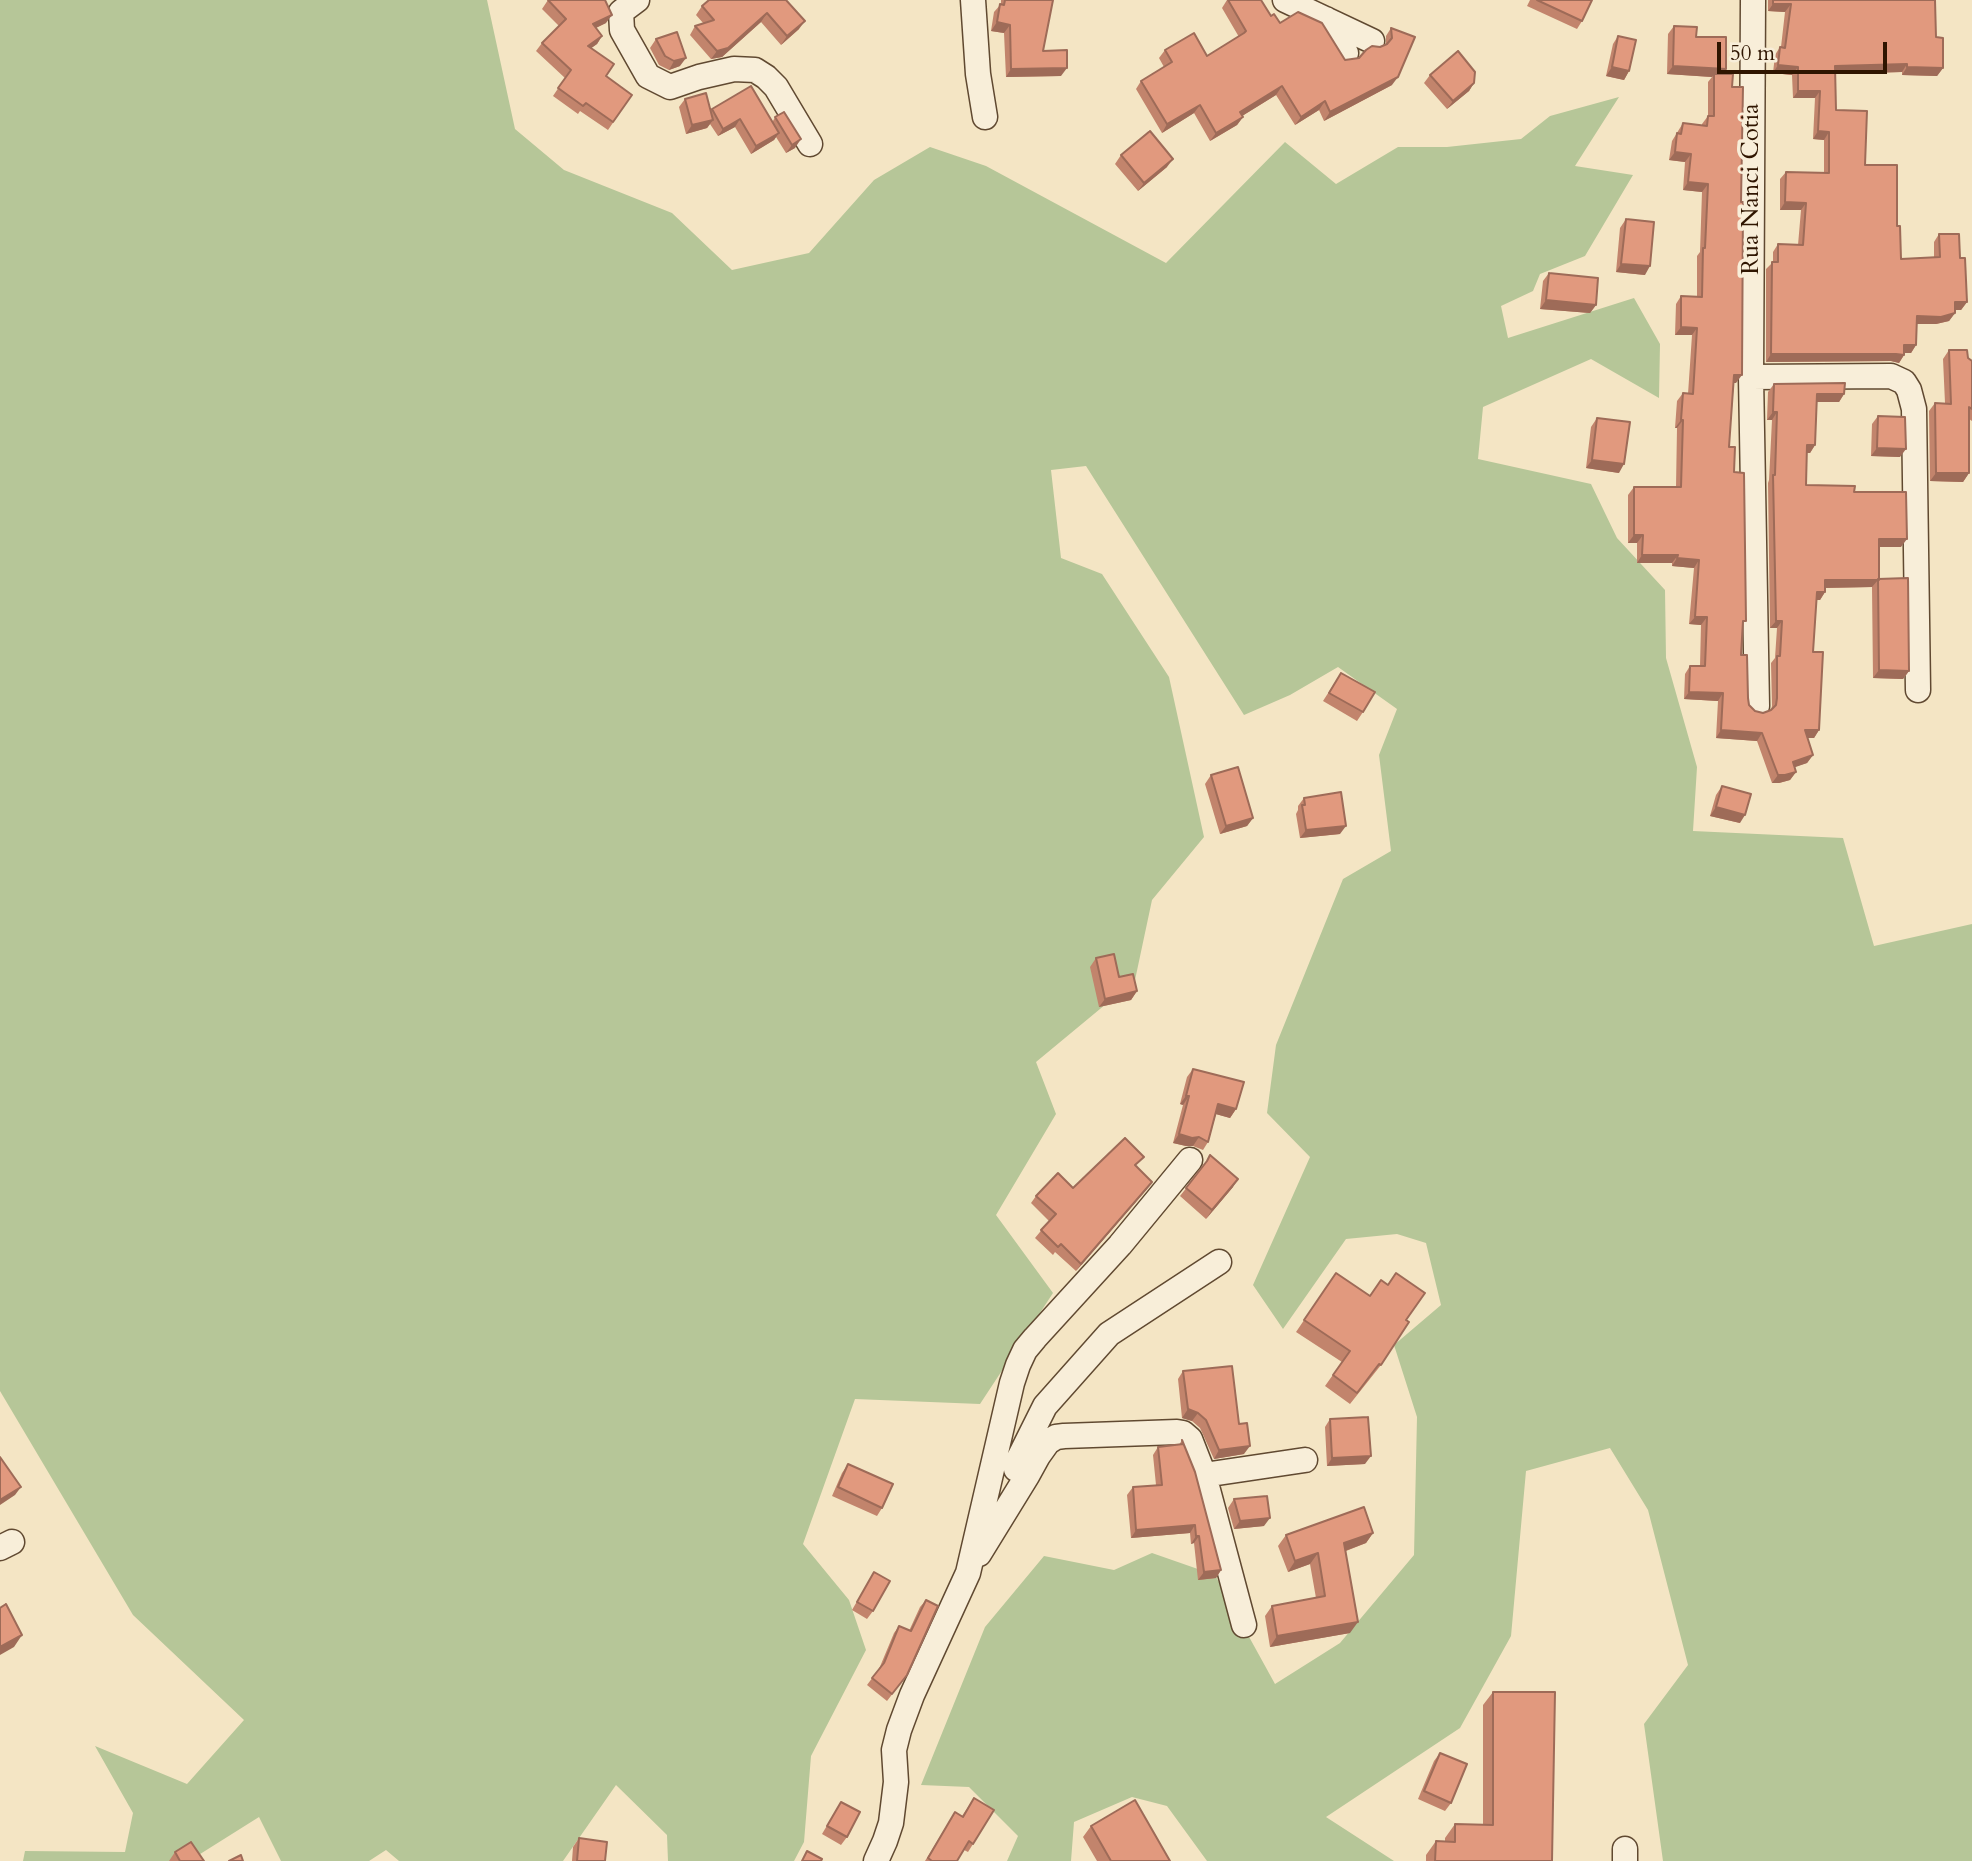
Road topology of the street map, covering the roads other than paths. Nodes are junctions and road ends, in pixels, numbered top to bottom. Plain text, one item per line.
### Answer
1 (637, 0) edge
2 (972, 0) edge
3 (1285, 0) edge
4 (1753, 0) edge
5 (1326, 19) junction
6 (1372, 41) dead end
7 (1346, 53) dead end
8 (985, 117) dead end
9 (810, 144) dead end
10 (1751, 377) junction
11 (1918, 690) dead end
12 (1757, 706) dead end
13 (1190, 1160) dead end
14 (1219, 1262) dead end
15 (1305, 1460) dead end
16 (1204, 1475) junction
17 (1006, 1511) junction
18 (968, 1573) junction
19 (1244, 1625) dead end
20 (876, 1861) edge

1 - 9 street
2 - 8 street
3 - 5 street
4 - 10 street, Rua Nanci Cotia
5 - 6 street
5 - 7 street
10 - 11 street
10 - 12 street, Rua Nanci Cotia
13 - 18 street
14 - 17 street
15 - 16 street
16 - 17 street
16 - 19 street
17 - 18 street
18 - 20 street

